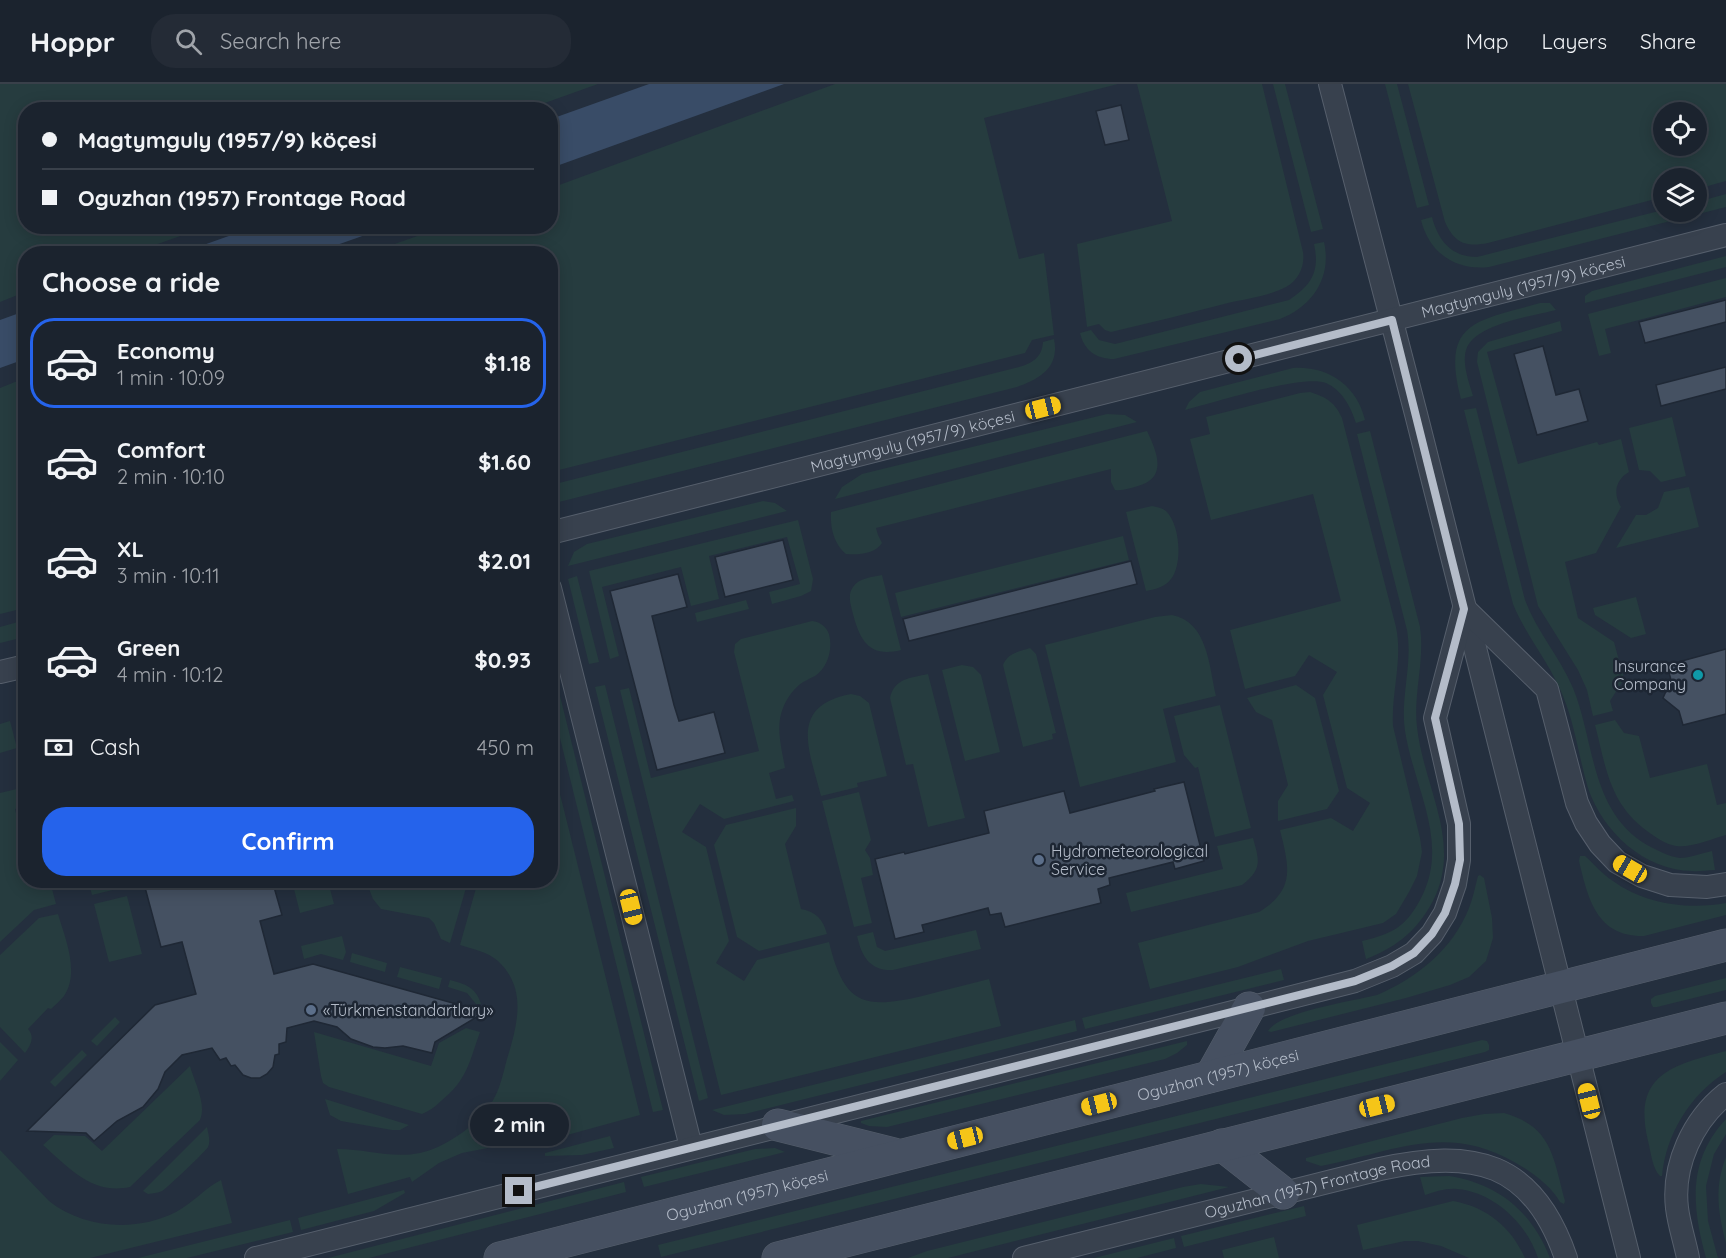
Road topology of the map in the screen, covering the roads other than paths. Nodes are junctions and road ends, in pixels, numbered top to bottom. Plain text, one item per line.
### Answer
1 (1330, 84) edge
2 (1726, 235) edge
3 (1392, 320) junction
4 (558, 531) edge
5 (1464, 609) junction
6 (558, 620) edge
7 (18, 668) edge
8 (0, 672) edge
9 (1726, 884) edge
10 (1726, 945) edge
11 (1559, 987) junction
12 (1249, 1008) junction
13 (1726, 1018) edge
14 (1577, 1056) junction
15 (1211, 1076) junction
16 (1726, 1094) edge
17 (778, 1125) junction
18 (1222, 1145) junction
19 (691, 1147) junction
20 (898, 1155) junction
21 (1283, 1193) junction
22 (890, 1230) junction
23 (256, 1258) edge
24 (500, 1258) edge
25 (778, 1258) edge
26 (873, 1258) edge
27 (1024, 1258) edge
28 (1566, 1258) edge
29 (1629, 1258) edge
30 (1688, 1258) edge

1 - 3 street
2 - 3 street, Magtymguly (1957/9) köçesi
3 - 4 street, Magtymguly (1957/9) köçesi
3 - 5 street
5 - 9 street
5 - 11 street
5 - 12 street
6 - 19 street
7 - 8 street
10 - 11 main road, Oguzhan (1957) köçesi
11 - 14 street
11 - 15 main road, Oguzhan (1957) köçesi
12 - 15 main road
12 - 17 street
13 - 14 main road
14 - 18 main road
14 - 29 street
15 - 20 main road, Oguzhan (1957) köçesi
16 - 30 street
17 - 19 street
17 - 20 main road
18 - 21 main road
18 - 22 main road
19 - 23 street
20 - 24 main road, Oguzhan (1957) köçesi
21 - 27 street, Oguzhan (1957) Frontage Road
21 - 28 street, Oguzhan (1957) Frontage Road
22 - 25 main road
22 - 26 main road

